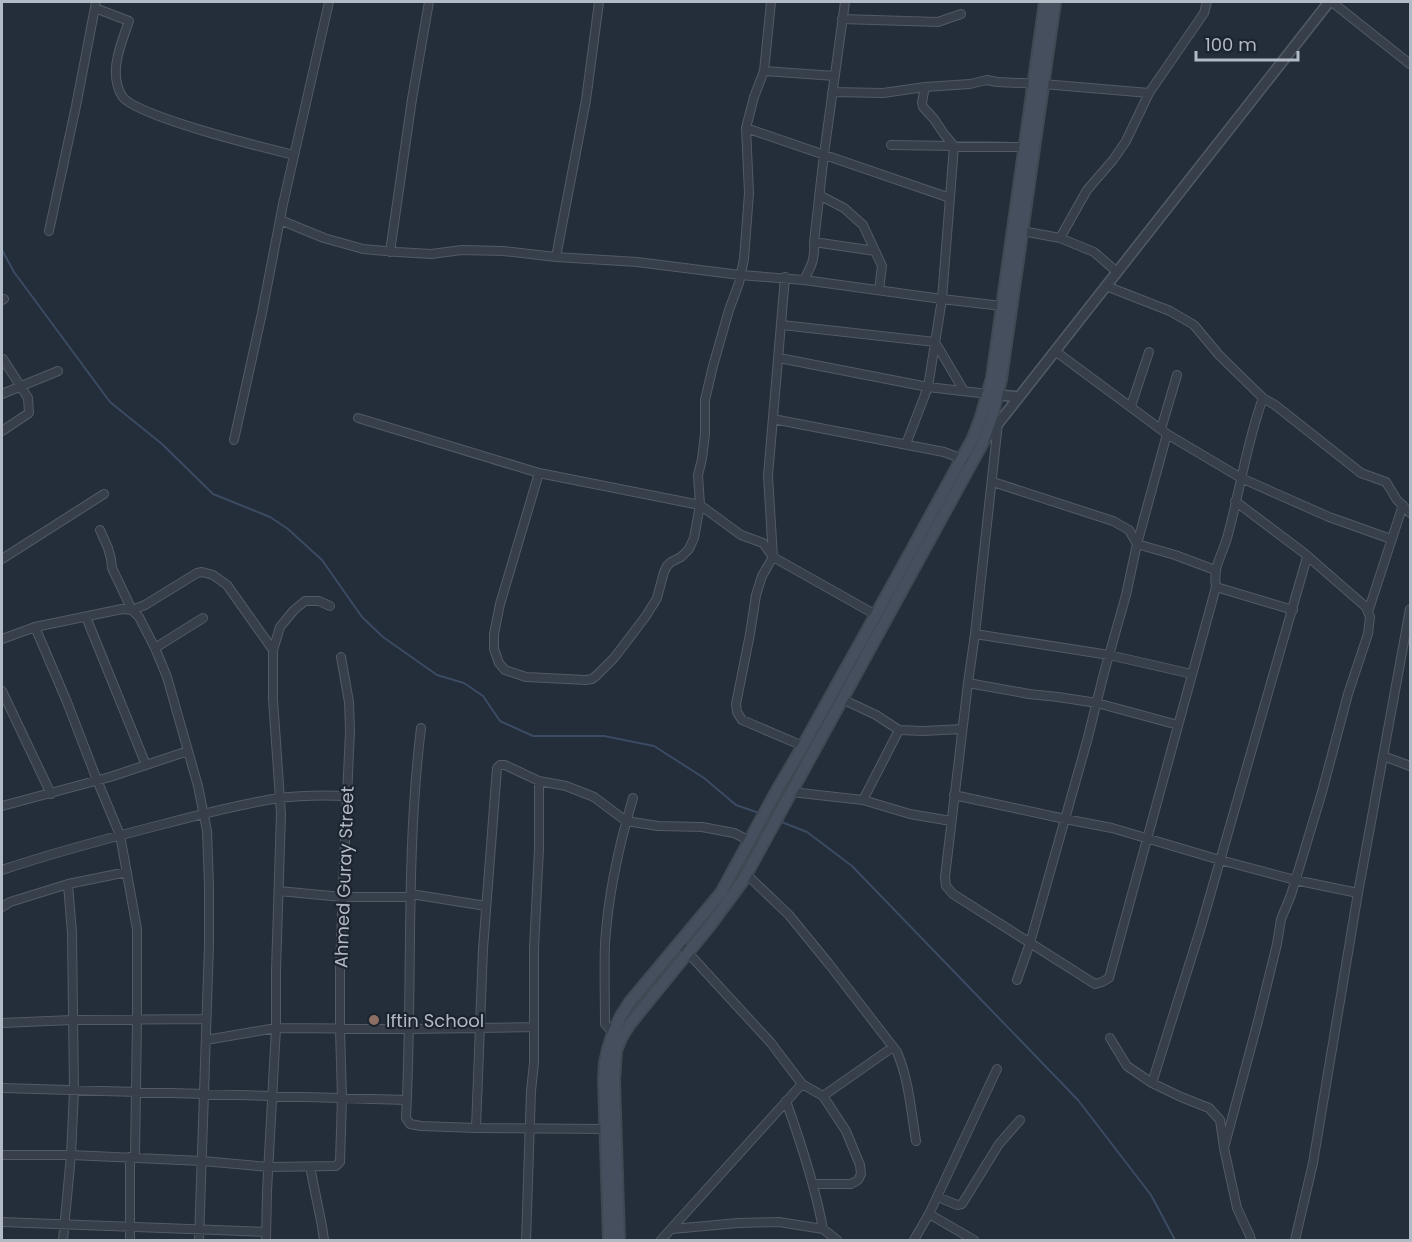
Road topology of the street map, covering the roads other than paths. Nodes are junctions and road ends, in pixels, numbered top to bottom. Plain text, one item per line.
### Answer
1 (329, 2) edge
2 (429, 2) edge
3 (599, 2) edge
4 (771, 2) edge
5 (844, 2) edge
6 (1045, 2) edge
7 (1055, 2) edge
8 (1207, 2) edge
9 (1330, 2) edge
10 (96, 5) edge
11 (961, 15) dead end
12 (842, 19) junction
13 (1410, 64) edge
14 (764, 71) junction
15 (834, 76) junction
16 (1038, 84) junction
17 (925, 87) junction
18 (832, 92) junction
19 (1149, 93) junction
20 (746, 128) junction
21 (891, 145) dead end
22 (954, 146) junction
23 (1024, 147) junction
24 (824, 154) junction
25 (294, 155) junction
26 (819, 195) junction
27 (950, 198) junction
28 (280, 220) junction
29 (49, 231) dead end
30 (1022, 231) junction
31 (1060, 238) junction
32 (814, 242) junction
33 (875, 251) junction
34 (390, 252) junction
35 (556, 257) junction
36 (1117, 272) junction
37 (740, 275) junction
38 (785, 277) junction
39 (804, 280) junction
40 (1106, 286) junction
41 (879, 290) junction
42 (942, 299) junction
43 (1002, 306) junction
44 (782, 325) junction
45 (935, 342) junction
46 (1055, 351) junction
47 (1149, 352) dead end
48 (779, 358) junction
49 (3, 359) dead end
50 (58, 371) dead end
51 (1177, 375) dead end
52 (20, 386) junction
53 (928, 387) junction
54 (964, 391) junction
55 (2, 394) edge
56 (993, 394) junction
57 (1019, 397) junction
58 (1263, 398) junction
59 (1131, 406) junction
60 (358, 418) dead end
61 (773, 419) junction
62 (998, 423) junction
63 (2, 431) edge
64 (1164, 431) junction
65 (234, 440) dead end
66 (906, 444) junction
67 (982, 444) junction
68 (967, 461) junction
69 (539, 473) junction
70 (1241, 478) junction
71 (993, 482) junction
72 (104, 494) dead end
73 (1236, 501) junction
74 (1403, 505) junction
75 (700, 506) junction
76 (1410, 513) edge
77 (100, 531) dead end
78 (1390, 539) junction
79 (1137, 544) junction
80 (1308, 556) junction
81 (773, 557) junction
82 (2, 559) edge
83 (1215, 570) junction
84 (1216, 587) junction
85 (330, 606) dead end
86 (1410, 609) edge
87 (132, 610) junction
88 (1293, 610) junction
89 (1368, 612) junction
90 (876, 615) junction
91 (86, 617) junction
92 (203, 618) dead end
93 (35, 627) junction
94 (975, 634) junction
95 (2, 639) edge
96 (155, 648) junction
97 (273, 650) junction
98 (1109, 656) junction
99 (341, 657) dead end
100 (1192, 674) junction
101 (968, 682) junction
102 (2, 691) edge
103 (842, 699) junction
104 (1096, 703) junction
105 (1178, 725) junction
106 (420, 728) dead end
107 (962, 729) junction
108 (899, 730) junction
109 (803, 746) junction
110 (188, 752) junction
111 (1383, 756) junction
112 (146, 765) junction
113 (1410, 766) edge
114 (97, 780) junction
115 (539, 781) junction
116 (51, 794) junction
117 (790, 794) junction
118 (954, 795) junction
119 (348, 796) junction
120 (281, 798) junction
121 (633, 798) dead end
122 (863, 800) junction
123 (2, 806) edge
124 (204, 814) junction
125 (1065, 819) junction
126 (626, 821) junction
127 (951, 821) junction
128 (120, 835) junction
129 (1148, 837) junction
130 (752, 838) junction
131 (1220, 860) junction
132 (2, 870) edge
133 (127, 872) junction
134 (746, 874) junction
135 (1295, 880) junction
136 (68, 884) junction
137 (279, 891) junction
138 (1358, 893) junction
139 (411, 896) junction
140 (342, 897) junction
141 (486, 906) junction
142 (2, 907) edge
143 (1030, 943) junction
144 (680, 944) junction
145 (688, 952) junction
146 (1017, 980) dead end
147 (137, 1019) junction
148 (206, 1019) junction
149 (74, 1020) junction
150 (2, 1023) edge
151 (534, 1027) junction
152 (276, 1028) junction
153 (480, 1028) junction
154 (340, 1029) junction
155 (409, 1029) junction
156 (613, 1033) junction
157 (1110, 1038) dead end
158 (206, 1040) junction
159 (893, 1047) junction
160 (997, 1070) dead end
161 (1152, 1083) junction
162 (802, 1084) junction
163 (2, 1088) edge
164 (74, 1090) junction
165 (136, 1092) junction
166 (204, 1095) junction
167 (273, 1096) junction
168 (823, 1096) junction
169 (342, 1098) junction
170 (407, 1100) junction
171 (786, 1101) junction
172 (1020, 1120) dead end
173 (476, 1128) junction
174 (530, 1129) junction
175 (610, 1129) junction
176 (916, 1141) dead end
177 (1224, 1148) junction
178 (2, 1155) edge
179 (71, 1155) junction
180 (133, 1157) junction
181 (202, 1161) junction
182 (269, 1167) junction
183 (310, 1167) junction
184 (813, 1184) junction
185 (938, 1197) junction
186 (929, 1214) junction
187 (2, 1222) edge
188 (65, 1225) junction
189 (130, 1227) junction
190 (672, 1228) junction
191 (823, 1229) junction
192 (200, 1231) junction
193 (266, 1236) edge
194 (63, 1240) edge
195 (130, 1240) edge
196 (199, 1240) edge
197 (324, 1240) edge
198 (526, 1240) edge
199 (609, 1240) edge
200 (619, 1240) edge
201 (661, 1240) edge
202 (837, 1240) edge
203 (914, 1240) edge
204 (974, 1240) edge
205 (1251, 1240) edge
206 (1295, 1240) edge

1 - 25 street
2 - 34 street
3 - 35 street
4 - 14 street
5 - 12 street
6 - 16 main road
7 - 16 main road
8 - 19 street
9 - 13 street
9 - 36 street
10 - 25 street
10 - 29 street
11 - 12 street
12 - 15 street
14 - 15 street
14 - 20 street
15 - 18 street
16 - 17 street
16 - 19 street
16 - 23 main road
16 - 30 main road
17 - 18 street
17 - 22 street
18 - 24 street
19 - 31 street
20 - 24 street
20 - 37 street
21 - 22 street
22 - 23 street
22 - 27 street
23 - 43 main road
24 - 26 street
24 - 27 street
25 - 28 street
26 - 32 street
26 - 33 street
27 - 42 street
28 - 34 street
28 - 65 street
30 - 31 street
30 - 56 main road
31 - 36 street
32 - 33 street
32 - 39 street
33 - 41 street
34 - 35 street
35 - 37 street
36 - 40 street
37 - 38 street
37 - 75 street
38 - 39 street
38 - 44 street
39 - 41 street
40 - 46 street
40 - 58 street
41 - 42 street
42 - 43 street
42 - 45 street
43 - 56 main road
44 - 45 street
44 - 48 street
45 - 53 street
45 - 54 street
46 - 57 street
46 - 59 street
47 - 59 street
48 - 53 street
48 - 61 street
49 - 52 street
50 - 52 street
51 - 64 street
52 - 55 street
52 - 63 street
53 - 54 street
53 - 66 street
54 - 56 street
56 - 57 street
56 - 67 main road
56 - 68 main road
57 - 62 street
58 - 70 street
58 - 74 street
59 - 64 street
60 - 69 street
61 - 66 street
61 - 81 street
62 - 67 street
62 - 71 street
64 - 70 street
64 - 79 street
66 - 68 street
67 - 68 main road
68 - 90 main road
68 - 103 main road
69 - 75 street
69 - 75 street
70 - 73 street
70 - 78 street
71 - 79 street
71 - 94 street
72 - 82 street
73 - 80 street
73 - 83 street
74 - 76 street
74 - 78 street
75 - 81 street
77 - 87 street
78 - 89 street
79 - 83 street
79 - 98 street
80 - 88 street
80 - 89 street
81 - 90 street
81 - 109 street
83 - 84 street
84 - 88 street
84 - 100 street
85 - 97 street
86 - 111 street
87 - 91 street
87 - 96 street
87 - 97 street
88 - 131 street
89 - 135 street
90 - 109 main road
91 - 93 street
91 - 112 street
92 - 96 street
93 - 95 street
93 - 114 street
94 - 98 street
94 - 101 street
96 - 110 street
97 - 120 street
98 - 100 street
98 - 104 street
99 - 119 street, Ahmed Guray Street
100 - 105 street
101 - 104 street
101 - 107 street
102 - 116 street
103 - 108 street
103 - 117 main road
104 - 105 street
104 - 125 street
105 - 129 street
106 - 139 street
107 - 108 street
107 - 118 street
108 - 122 street
109 - 130 main road
110 - 112 street
110 - 124 street
111 - 113 street
111 - 138 street
112 - 114 street
114 - 116 street
114 - 128 street
115 - 126 street
115 - 141 street
115 - 151 street
116 - 123 street
117 - 122 street
117 - 134 main road
118 - 125 street
118 - 127 street
119 - 120 street
119 - 140 street, Ahmed Guray Street
120 - 124 street
120 - 137 street
121 - 126 street
122 - 127 street
124 - 128 street
124 - 148 street
125 - 129 street
125 - 143 street
126 - 130 street
126 - 156 street
127 - 143 street
128 - 132 street
128 - 133 street
129 - 131 street
129 - 143 street
130 - 144 main road
131 - 135 street
131 - 161 street
133 - 136 street
133 - 147 street
134 - 145 main road
134 - 159 street
135 - 138 street
135 - 177 street
136 - 142 street
136 - 149 street
137 - 140 street
137 - 152 street
138 - 206 street
139 - 140 street
139 - 141 street
139 - 155 street
140 - 154 street, Ahmed Guray Street
141 - 153 street
143 - 146 street
144 - 145 street
144 - 156 main road
145 - 162 street
145 - 175 main road
147 - 148 street
147 - 149 street
147 - 165 street
148 - 158 street
149 - 150 street
149 - 164 street
151 - 153 street
151 - 174 street
152 - 154 street
152 - 158 street
152 - 167 street
153 - 155 street
153 - 173 street
154 - 155 street
154 - 169 street, Ahmed Guray Street
155 - 170 street
156 - 175 main road
157 - 161 street
158 - 166 street
159 - 168 street
159 - 176 street
160 - 185 street
161 - 177 street
162 - 168 street
162 - 171 street
163 - 164 street
164 - 165 street
164 - 179 street
165 - 166 street
165 - 180 street
166 - 167 street
166 - 181 street
167 - 169 street
167 - 182 street
168 - 184 street
169 - 170 street
169 - 183 street, Ahmed Guray Street
170 - 173 street
171 - 184 street
171 - 190 street
172 - 185 street
173 - 174 street
174 - 175 street
174 - 198 street
175 - 199 main road
175 - 200 main road
177 - 205 street
178 - 179 street
179 - 180 street
179 - 188 street
180 - 181 street
180 - 189 street
181 - 182 street
181 - 192 street
182 - 183 street
182 - 193 street
183 - 197 street
184 - 191 street
185 - 186 street
186 - 203 street
186 - 204 street
187 - 188 street
188 - 189 street
188 - 194 street
189 - 192 street
189 - 195 street
190 - 191 street
190 - 201 street
191 - 202 street
192 - 193 street
192 - 196 street

